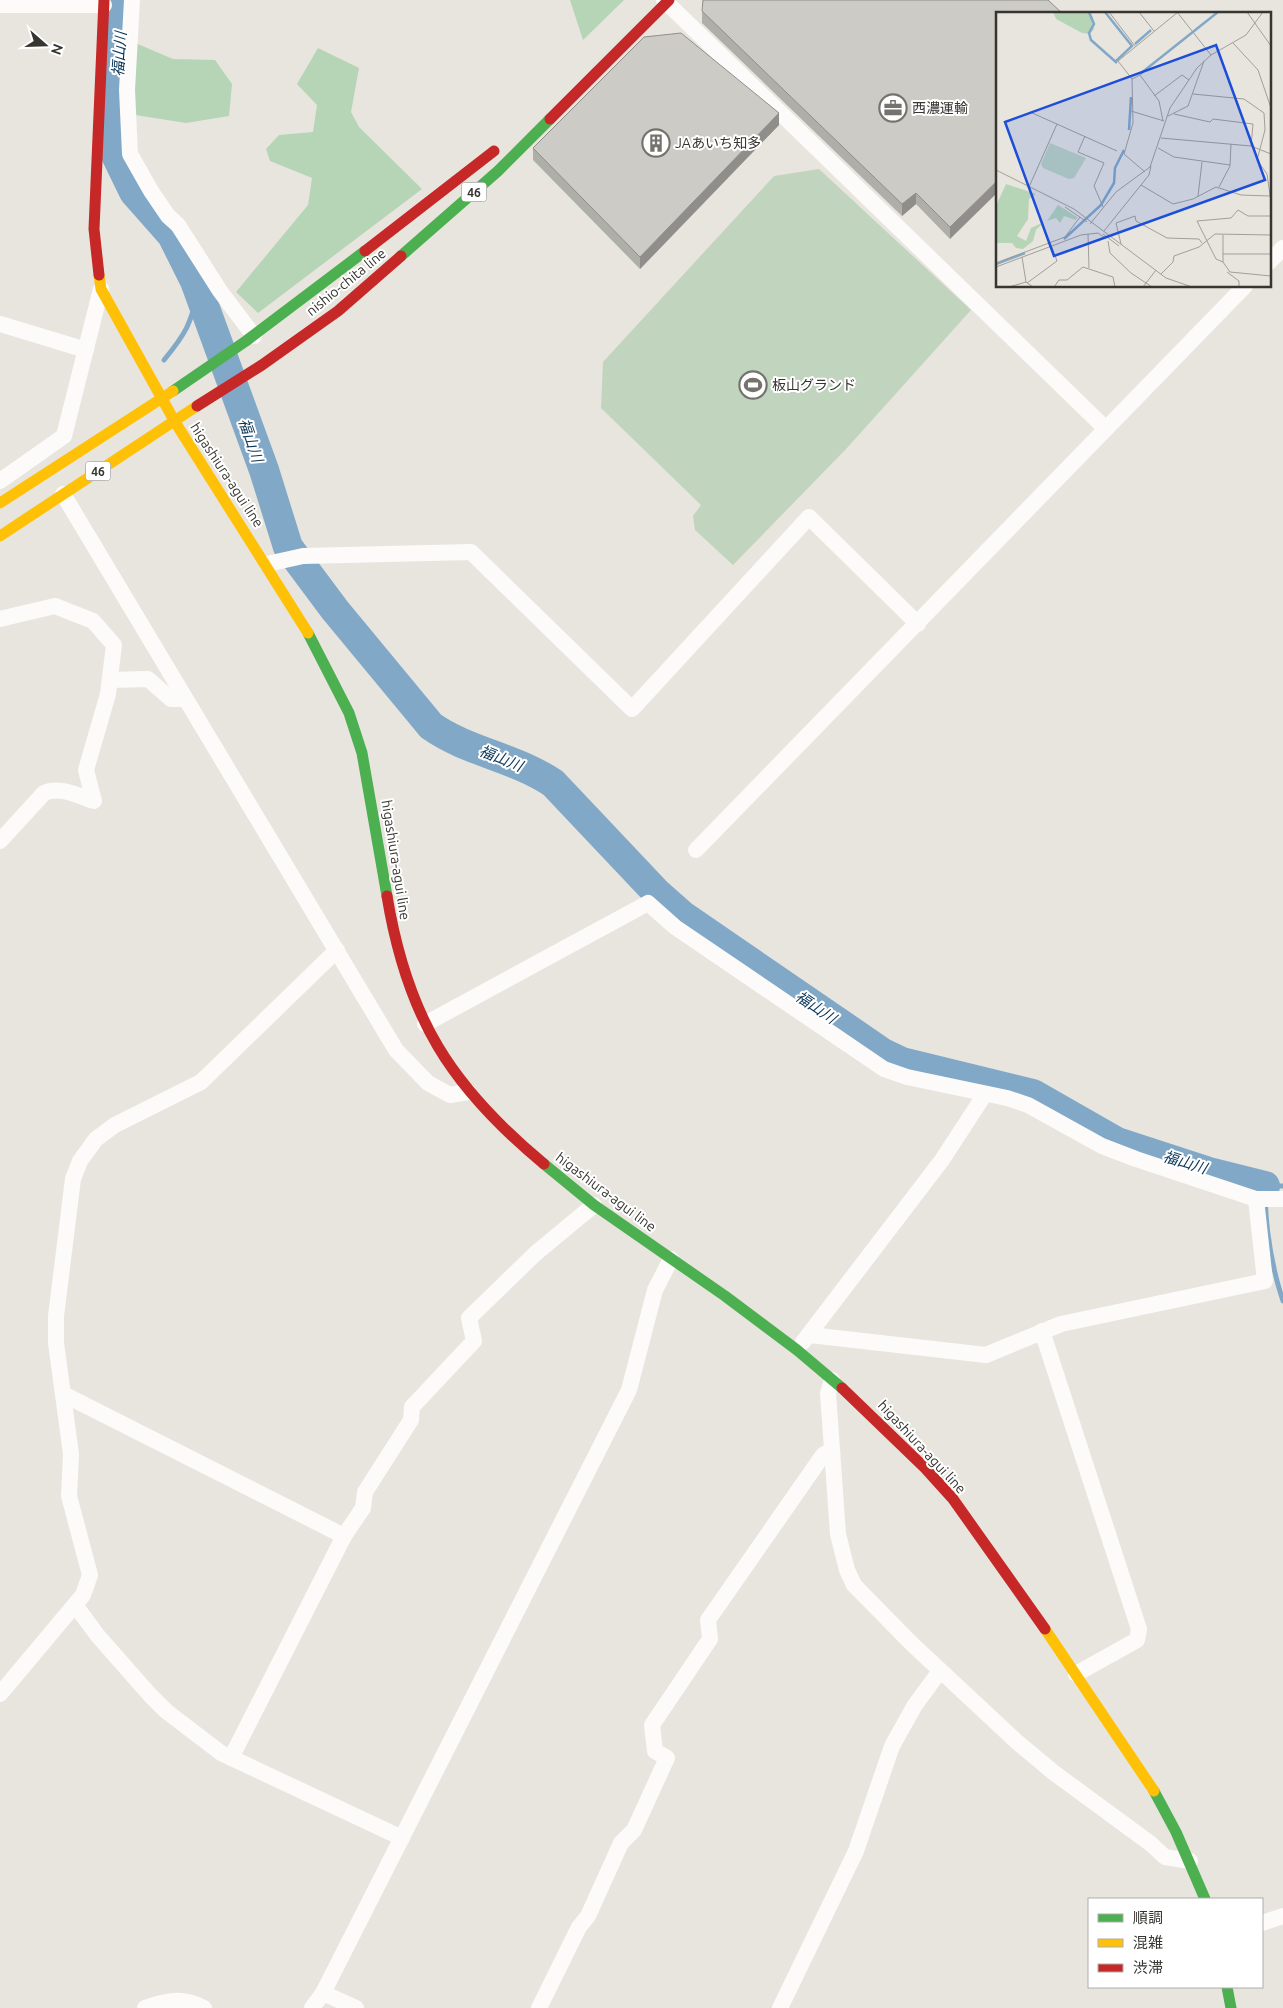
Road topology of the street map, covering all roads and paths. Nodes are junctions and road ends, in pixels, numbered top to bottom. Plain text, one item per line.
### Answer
1 (132, 0) edge
2 (667, 1) edge
3 (104, 2) edge
4 (0, 5) edge
5 (504, 141) dead end
6 (1283, 248) edge
7 (1270, 261) edge
8 (1243, 288) edge
9 (101, 289) junction
10 (0, 324) edge
11 (250, 339) junction
12 (86, 350) junction
13 (161, 400) junction
14 (175, 422) junction
15 (1106, 429) junction
16 (0, 480) edge
17 (63, 494) junction
18 (0, 503) edge
19 (0, 536) edge
20 (267, 564) junction
21 (0, 619) edge
22 (918, 624) junction
23 (110, 680) junction
24 (184, 699) junction
25 (0, 841) edge
26 (696, 850) dead end
27 (337, 950) junction
28 (425, 1024) junction
29 (468, 1092) junction
30 (985, 1094) junction
31 (1256, 1199) junction
32 (1283, 1199) edge
33 (594, 1205) junction
34 (671, 1260) junction
35 (1042, 1331) junction
36 (810, 1335) junction
37 (797, 1350) junction
38 (832, 1380) junction
39 (63, 1394) junction
40 (832, 1450) junction
41 (344, 1536) junction
42 (75, 1605) junction
43 (940, 1671) junction
44 (1076, 1674) junction
45 (0, 1694) edge
46 (231, 1758) junction
47 (402, 1838) junction
48 (1190, 1861) junction
49 (1205, 1898) edge
50 (1283, 1916) edge
51 (1263, 1923) edge
52 (1227, 1988) edge
53 (323, 1993) junction
54 (146, 2008) edge
55 (204, 2008) edge
56 (312, 2008) edge
57 (356, 2008) edge
58 (539, 2008) edge
59 (780, 2008) edge
60 (1231, 2008) edge

1 - 11 street
2 - 14 main road, nishio-chita line / 46
2 - 15 street
3 - 4 street
3 - 9 main road
5 - 11 main road, nishio-chita line / 46
6 - 7 street
8 - 15 street
9 - 12 street
9 - 13 main road, higashiura-agui line
10 - 12 street
11 - 13 main road, nishio-chita line / 46
12 - 16 street
13 - 14 main road, higashiura-agui line
13 - 18 main road, nishio-chita line / 46
14 - 17 main road, nishio-chita line / 46
14 - 20 main road, higashiura-agui line
15 - 22 street
17 - 19 main road, nishio-chita line / 46
17 - 24 street
20 - 22 street
20 - 28 main road, higashiura-agui line
21 - 23 street
22 - 26 street
23 - 24 street
23 - 25 street
24 - 27 street
27 - 29 street
27 - 39 street
28 - 29 main road, higashiura-agui line
28 - 30 street
29 - 33 main road, higashiura-agui line
30 - 31 street
30 - 36 street
31 - 32 street
31 - 35 street
33 - 34 main road, higashiura-agui line
33 - 41 street
34 - 37 main road, higashiura-agui line
34 - 47 street
35 - 36 street
35 - 44 street
36 - 37 street
37 - 38 main road, higashiura-agui line
38 - 40 street
38 - 44 main road, higashiura-agui line
39 - 41 street
39 - 42 street
40 - 43 street
40 - 58 street
41 - 46 street
42 - 45 street
42 - 46 street
43 - 48 street
43 - 59 street
44 - 48 main road, higashiura-agui line
46 - 47 street
47 - 53 street
48 - 49 main road, higashiura-agui line
50 - 51 street
52 - 60 main road
53 - 56 street
53 - 57 street
54 - 55 street

